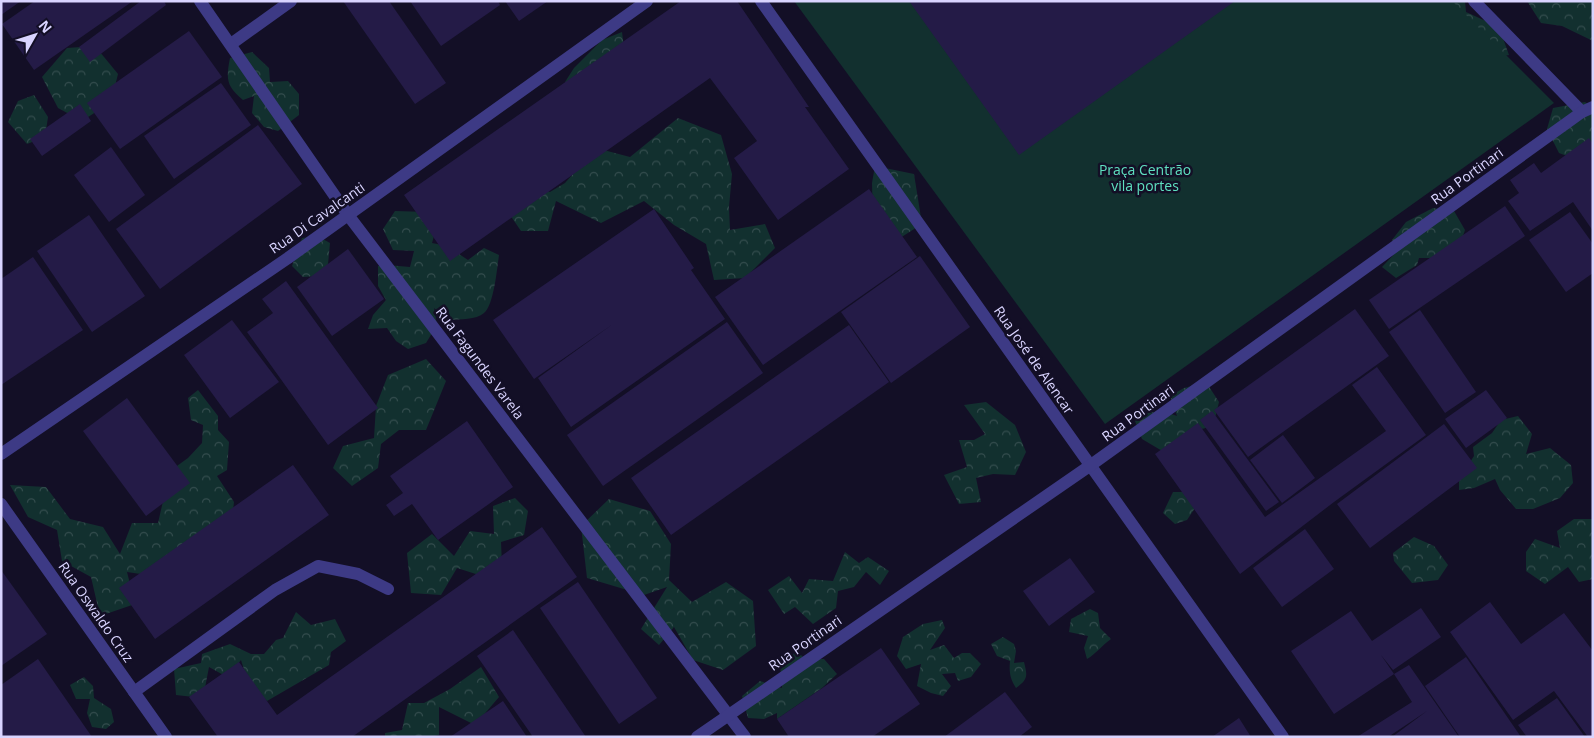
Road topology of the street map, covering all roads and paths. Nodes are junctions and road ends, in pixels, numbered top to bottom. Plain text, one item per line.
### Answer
1 (200, 1) edge
2 (291, 1) edge
3 (647, 1) edge
4 (761, 1) edge
5 (1474, 1) edge
6 (231, 44) junction
7 (1587, 110) edge
8 (348, 214) junction
9 (1, 454) edge
10 (1090, 465) junction
11 (1, 504) edge
12 (388, 589) dead end
13 (134, 692) junction
14 (729, 714) junction
15 (166, 737) edge
16 (697, 737) edge
17 (745, 737) edge
18 (1283, 737) edge

1 - 6 street, Rua Fagundes Varela
2 - 6 street
3 - 8 street, Rua Di Cavalcanti
4 - 10 street, Rua José de Alencar
5 - 7 street
6 - 8 street, Rua Fagundes Varela
7 - 10 street, Rua Portinari
8 - 9 street, Rua Di Cavalcanti
8 - 14 street, Rua Fagundes Varela
10 - 14 street, Rua Portinari
10 - 18 street, Rua José de Alencar
11 - 13 street, Rua Oswaldo Cruz
12 - 13 street
13 - 15 street, Rua Oswaldo Cruz
14 - 16 street, Rua Portinari
14 - 17 street, Rua Fagundes Varela

